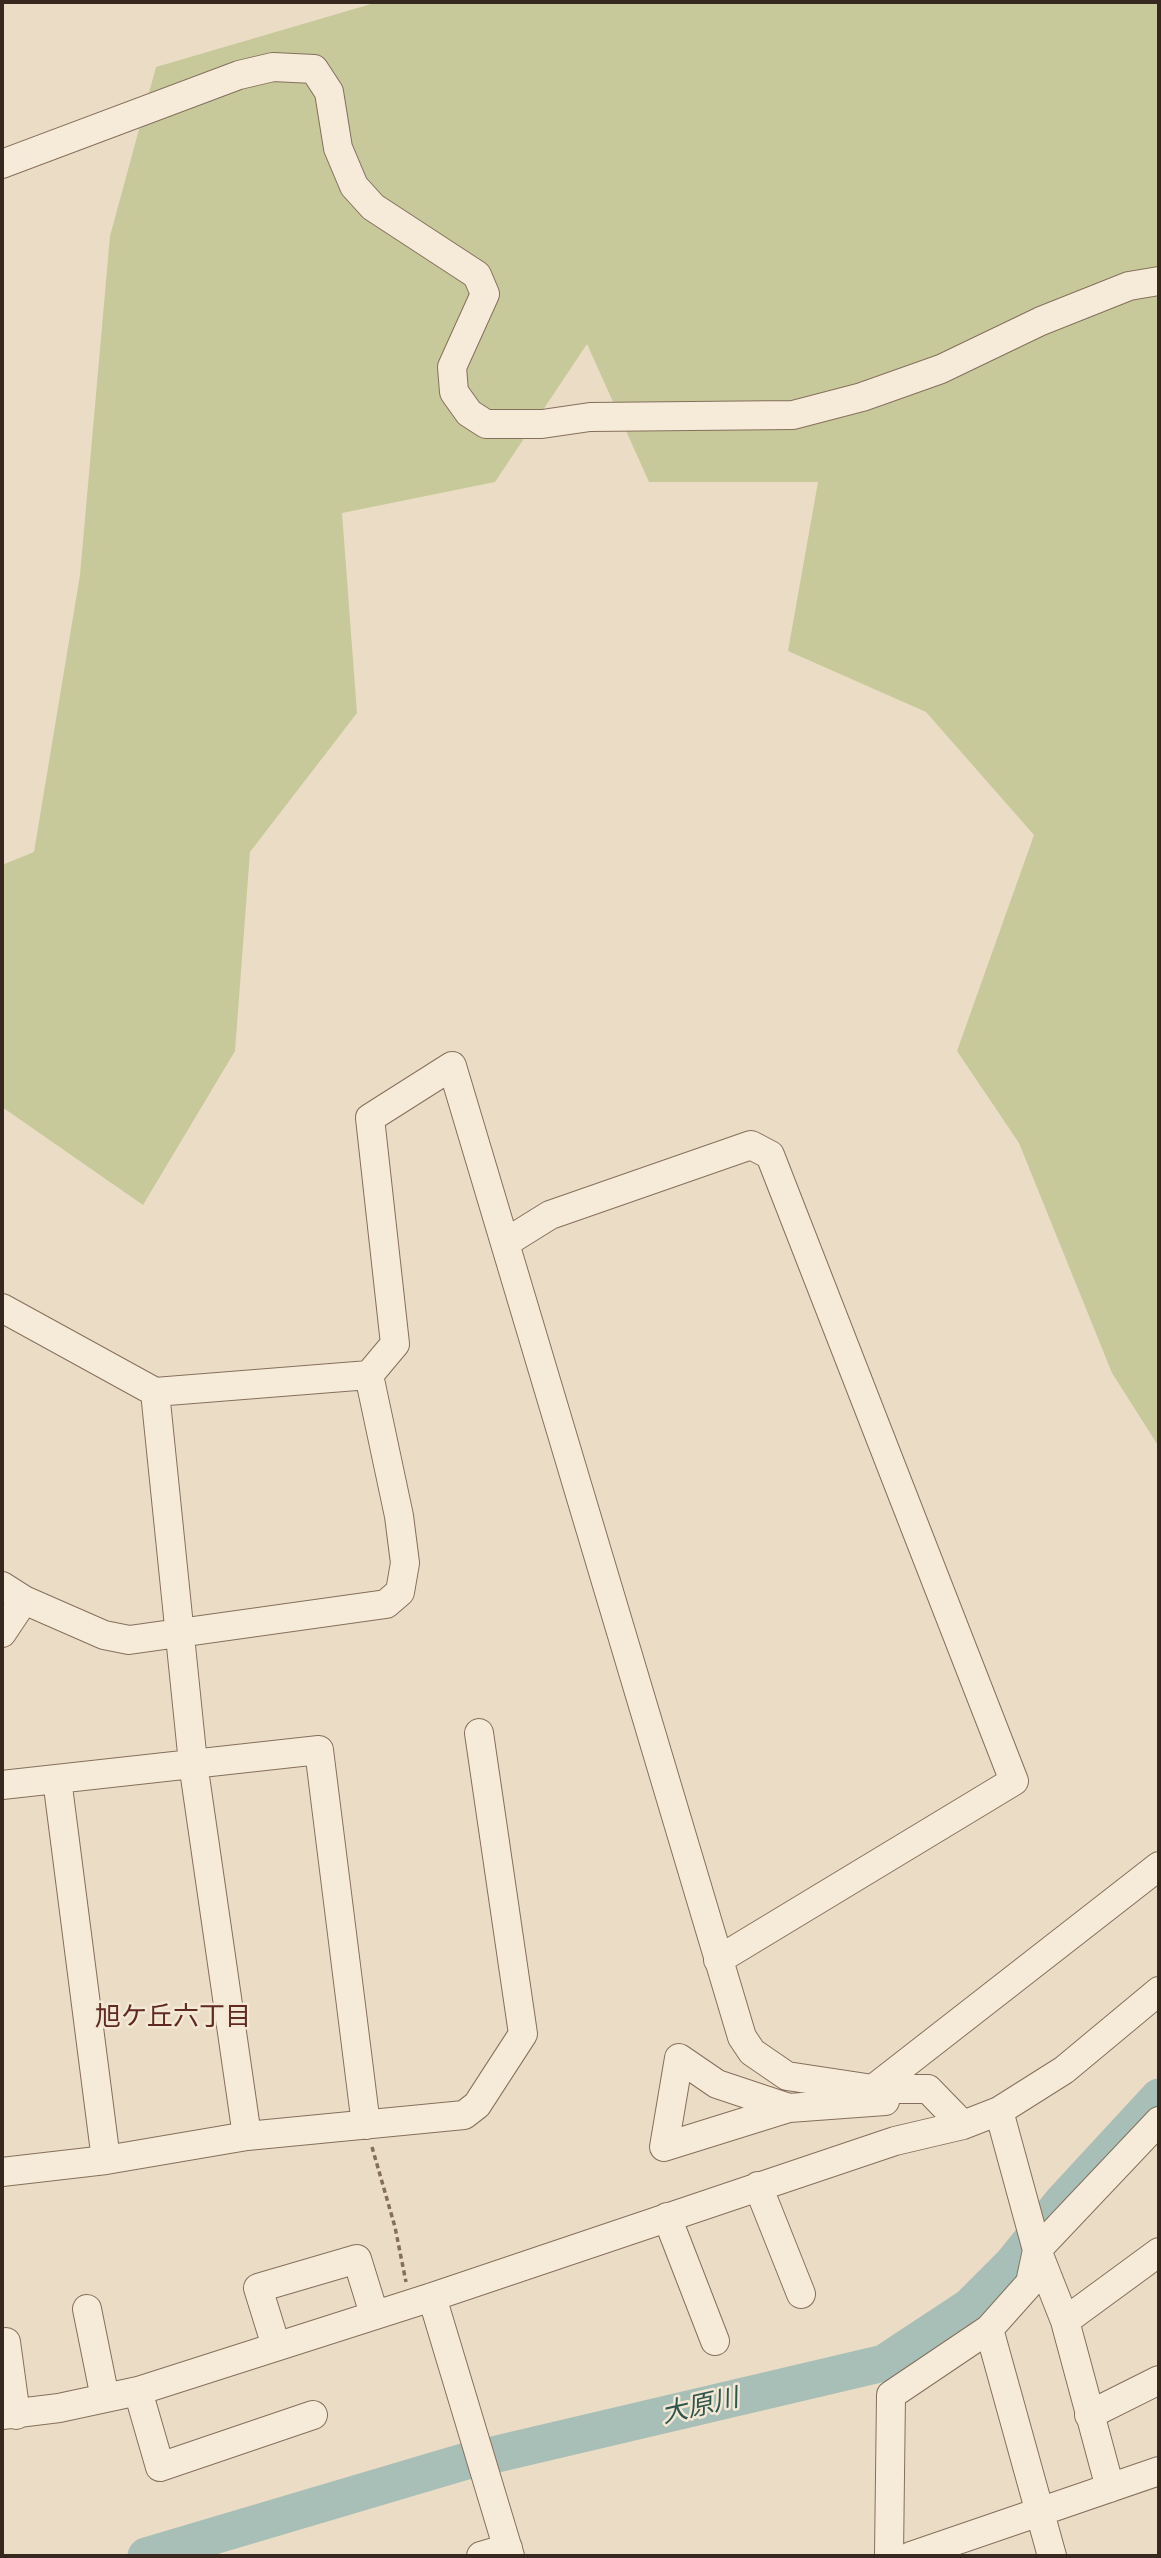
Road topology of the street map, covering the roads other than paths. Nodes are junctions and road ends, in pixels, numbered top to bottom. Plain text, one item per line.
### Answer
1 (2, 164) edge
2 (1159, 281) edge
3 (505, 1243) junction
4 (2, 1308) edge
5 (369, 1376) junction
6 (155, 1392) junction
7 (13, 1593) edge
8 (2, 1633) edge
9 (180, 1636) junction
10 (479, 1733) dead end
11 (193, 1763) junction
12 (57, 1779) junction
13 (2, 1785) edge
14 (1159, 1866) edge
15 (718, 1960) junction
16 (1159, 1991) edge
17 (873, 2089) junction
18 (928, 2089) junction
19 (789, 2108) dead end
20 (999, 2111) junction
21 (1159, 2121) edge
22 (366, 2125) junction
23 (963, 2125) junction
24 (247, 2136) junction
25 (106, 2160) junction
26 (2, 2172) edge
27 (758, 2186) junction
28 (667, 2217) junction
29 (1037, 2250) junction
30 (1159, 2252) edge
31 (801, 2294) dead end
32 (421, 2300) junction
33 (87, 2309) dead end
34 (374, 2314) junction
35 (1065, 2321) junction
36 (989, 2329) junction
37 (715, 2341) dead end
38 (6, 2342) dead end
39 (276, 2346) junction
40 (1159, 2380) edge
41 (138, 2391) junction
42 (105, 2398) junction
43 (9, 2415) edge
44 (313, 2415) dead end
45 (1089, 2415) junction
46 (1159, 2471) edge
47 (1110, 2488) junction
48 (1039, 2512) junction
49 (509, 2552) edge
50 (481, 2556) edge
51 (889, 2556) edge
52 (911, 2556) edge
53 (1052, 2556) edge

1 - 2 street
3 - 5 street
3 - 15 street
3 - 15 street
4 - 6 street
5 - 6 street
5 - 9 street
6 - 9 street
7 - 8 street
7 - 9 street
9 - 11 street
10 - 22 street
11 - 12 street
11 - 22 street
11 - 24 street
12 - 13 street
12 - 25 street
14 - 17 street
15 - 17 street
16 - 20 street
17 - 18 street
18 - 19 street
18 - 23 street
20 - 23 street
20 - 29 street
21 - 29 street
22 - 24 street
23 - 27 street
24 - 25 street
25 - 26 street
27 - 28 street
27 - 31 street
28 - 32 street
28 - 37 street
29 - 35 street
29 - 36 street
30 - 35 street
32 - 34 street
32 - 49 street
33 - 42 street
34 - 39 street
34 - 39 street
35 - 45 street
36 - 48 street
36 - 51 street
38 - 43 street
39 - 41 street
40 - 45 street
41 - 42 street
41 - 44 street
42 - 43 street
45 - 47 street
46 - 47 street
47 - 48 street
48 - 52 street
48 - 53 street
49 - 50 street

